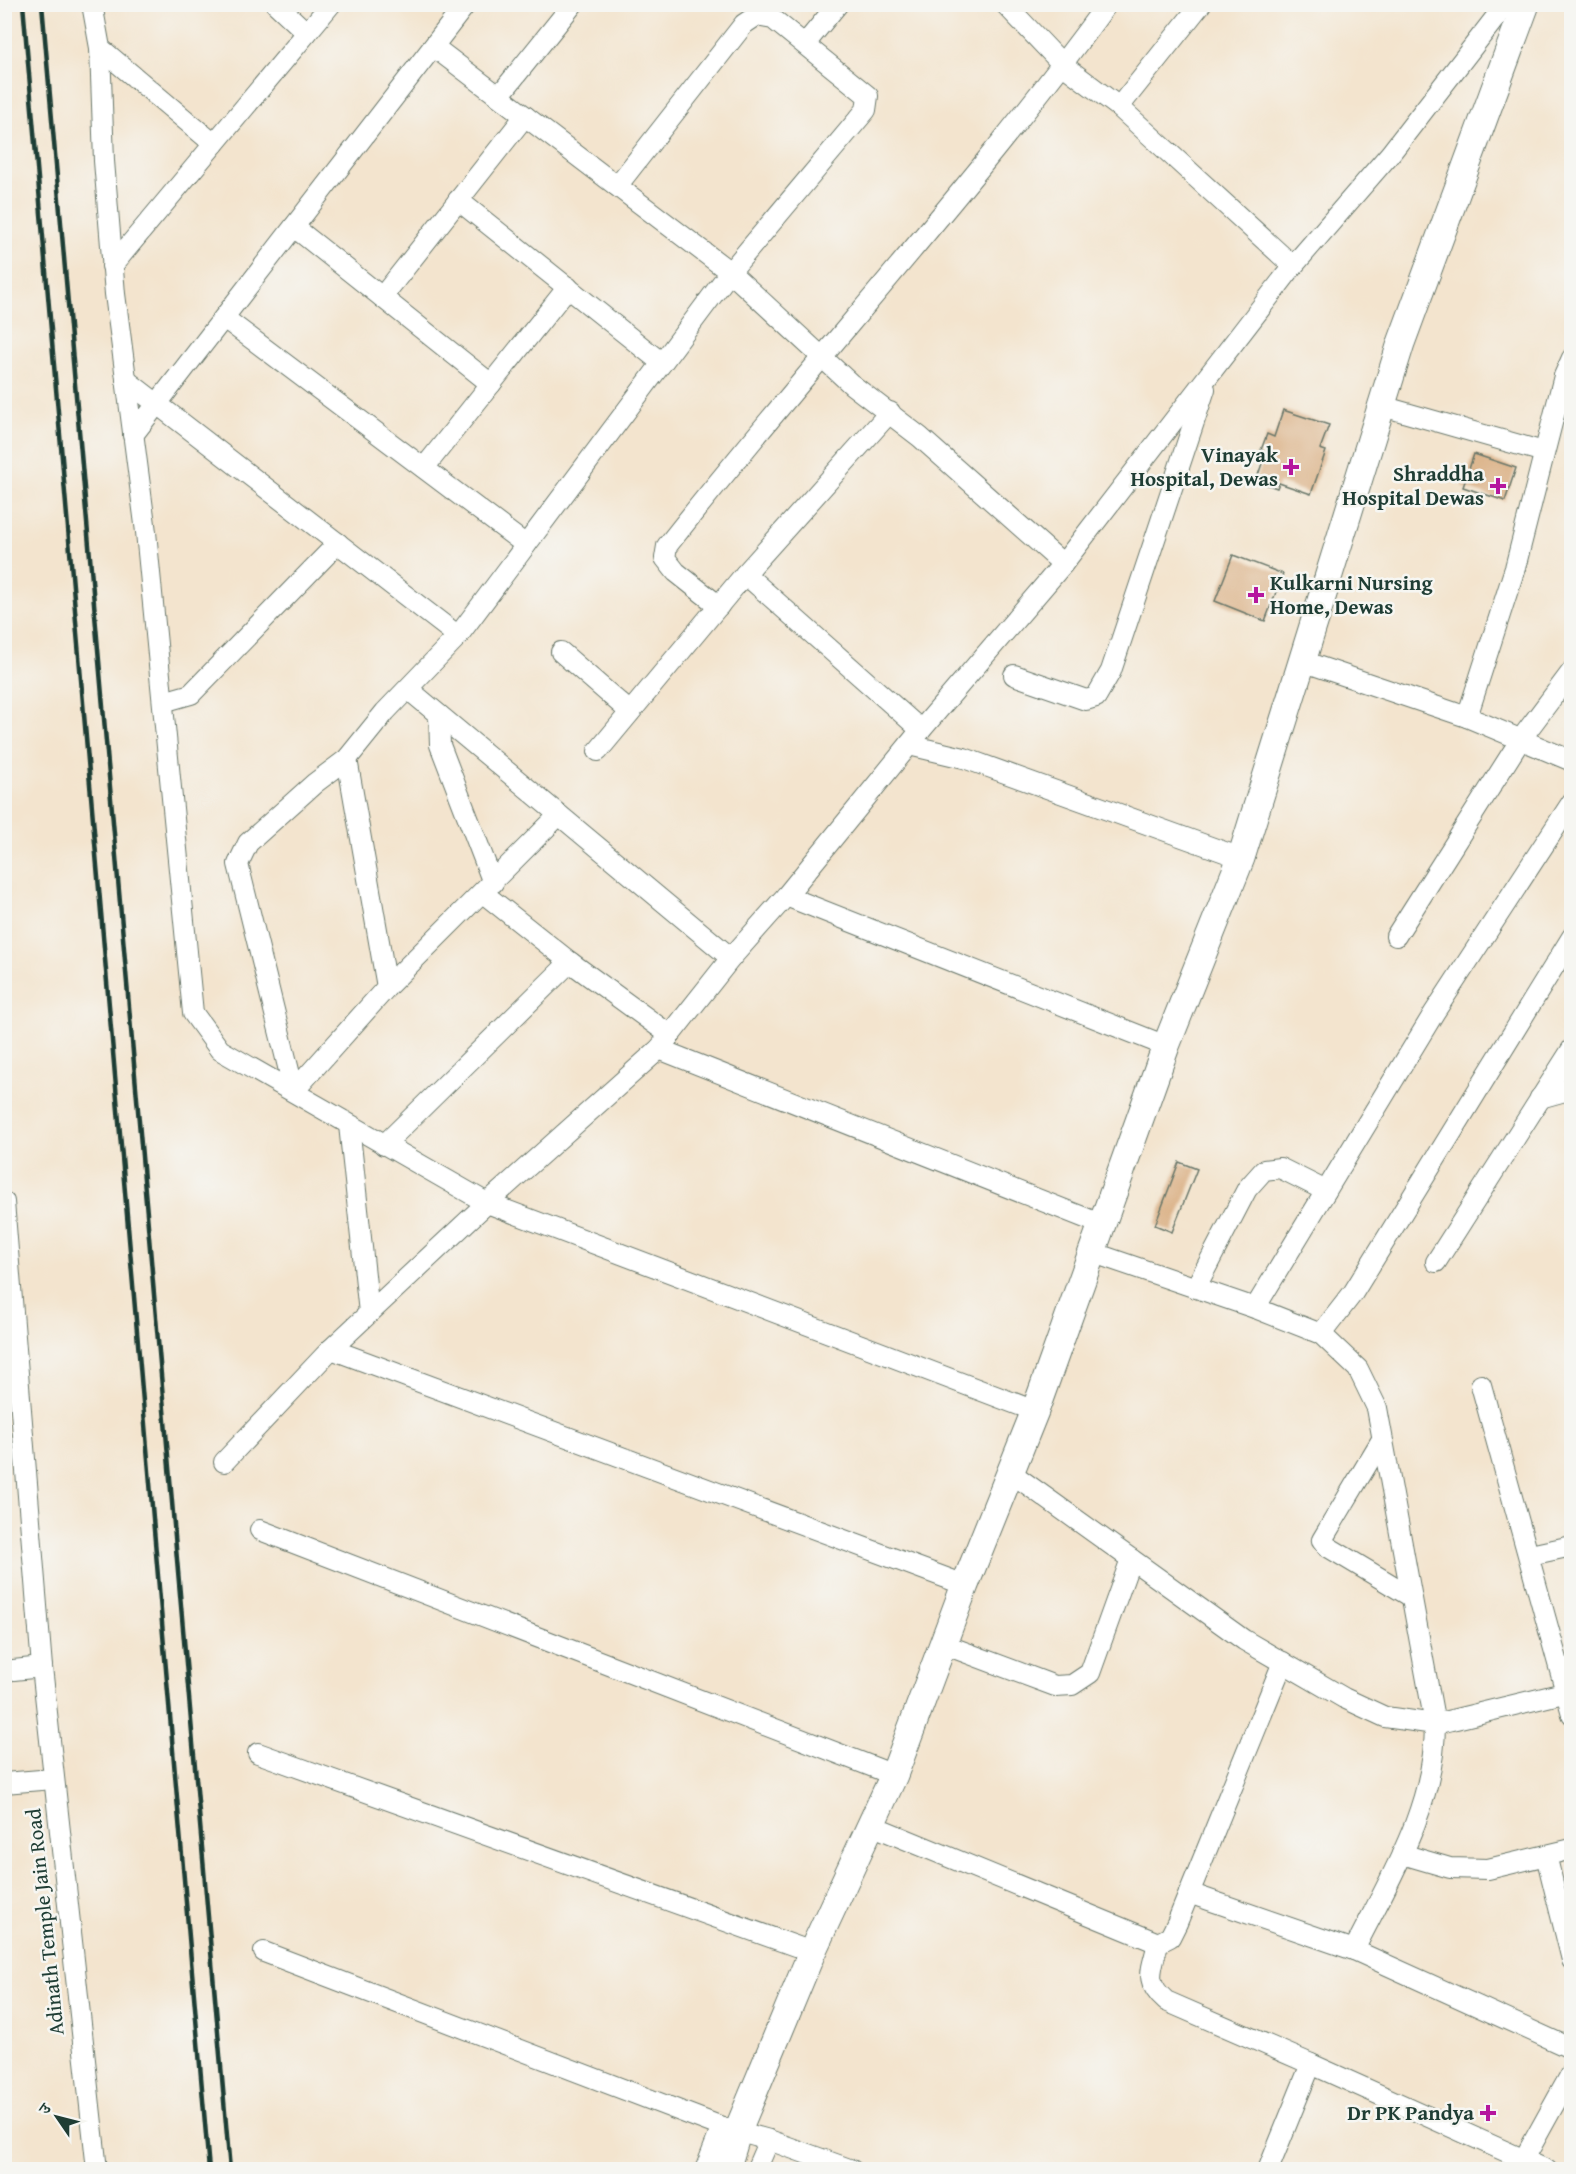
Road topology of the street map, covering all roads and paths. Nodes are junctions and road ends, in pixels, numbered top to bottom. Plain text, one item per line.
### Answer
1 (92, 4) edge
2 (276, 4) edge
3 (331, 4) edge
4 (466, 4) edge
5 (573, 4) edge
6 (838, 4) edge
7 (1005, 4) edge
8 (1107, 4) edge
9 (1201, 4) edge
10 (1506, 4) edge
11 (1526, 4) edge
12 (307, 33) junction
13 (805, 44) junction
14 (434, 47) junction
15 (100, 48) junction
16 (1063, 65) junction
17 (498, 96) junction
18 (1119, 107) junction
19 (525, 116) junction
20 (214, 144) junction
21 (617, 186) junction
22 (458, 200) junction
23 (294, 227) junction
24 (112, 266) junction
25 (1293, 266) junction
26 (730, 272) junction
27 (568, 287) junction
28 (382, 297) junction
29 (224, 318) junction
30 (824, 358) junction
31 (1572, 358) edge
32 (662, 363) junction
33 (1209, 377) junction
34 (126, 380) junction
35 (491, 384) junction
36 (156, 405) junction
37 (1382, 406) junction
38 (890, 412) junction
39 (133, 435) junction
40 (1544, 452) junction
41 (424, 468) junction
42 (338, 543) junction
43 (526, 545) junction
44 (1063, 564) junction
45 (746, 574) junction
46 (719, 606) junction
47 (458, 636) junction
48 (561, 652) dead end
49 (1302, 661) junction
50 (1572, 671) edge
51 (1014, 675) dead end
52 (408, 689) junction
53 (163, 702) junction
54 (630, 712) junction
55 (439, 715) junction
56 (1467, 717) junction
57 (921, 730) junction
58 (1521, 739) junction
59 (909, 745) junction
60 (598, 751) dead end
61 (347, 759) junction
62 (1572, 761) edge
63 (1572, 802) edge
64 (560, 815) junction
65 (1241, 858) junction
66 (488, 888) junction
67 (786, 896) junction
68 (1396, 936) dead end
69 (1572, 937) edge
70 (731, 958) junction
71 (570, 962) junction
72 (387, 987) junction
73 (665, 1042) junction
74 (1166, 1046) junction
75 (1572, 1049) edge
76 (294, 1091) junction
77 (1571, 1092) edge
78 (1540, 1098) junction
79 (349, 1125) junction
80 (384, 1145) junction
81 (1326, 1191) junction
82 (4, 1202) edge
83 (487, 1203) junction
84 (1103, 1225) junction
85 (1091, 1252) junction
86 (1436, 1262) dead end
87 (1196, 1287) junction
88 (9, 1304) edge
89 (1255, 1308) junction
90 (369, 1313) junction
91 (1321, 1334) junction
92 (331, 1349) junction
93 (1481, 1385) dead end
94 (1035, 1411) junction
95 (1381, 1441) junction
96 (224, 1462) dead end
97 (1010, 1472) junction
98 (260, 1530) dead end
99 (1572, 1546) edge
100 (1530, 1555) junction
101 (1131, 1559) junction
102 (965, 1586) junction
103 (1410, 1596) junction
104 (943, 1644) junction
105 (1283, 1662) junction
106 (42, 1667) junction
107 (4, 1671) edge
108 (1569, 1691) edge
109 (1572, 1714) edge
110 (1435, 1724) junction
111 (258, 1753) dead end
112 (894, 1775) junction
113 (53, 1779) junction
114 (4, 1783) edge
115 (871, 1825) junction
116 (1572, 1849) edge
117 (1402, 1854) junction
118 (1546, 1855) junction
119 (1189, 1893) junction
120 (1158, 1943) junction
121 (1354, 1950) junction
122 (264, 1952) dead end
123 (812, 1952) junction
124 (1572, 1960) edge
125 (1572, 2049) edge
126 (1311, 2064) junction
127 (1572, 2072) edge
128 (730, 2129) junction
129 (769, 2140) junction
130 (1521, 2163) edge
131 (720, 2167) edge
132 (97, 2169) edge
133 (756, 2169) edge
134 (852, 2169) edge
135 (1268, 2169) edge
136 (1548, 2169) edge

1 - 15 street
2 - 12 street
3 - 12 street
4 - 14 street
5 - 17 street
6 - 13 street
7 - 16 street
8 - 16 street
9 - 18 street
10 - 25 street
11 - 37 street
12 - 20 street
13 - 21 street
13 - 26 street
14 - 17 street
14 - 23 street
15 - 20 street
15 - 24 street
16 - 18 street
16 - 30 street
17 - 19 street
18 - 25 street
19 - 21 street
19 - 22 street
20 - 24 street
21 - 26 street
22 - 27 street
22 - 28 street
23 - 28 street
23 - 29 street
24 - 34 street
25 - 33 street
26 - 30 street
26 - 32 street
27 - 32 street
27 - 35 street
28 - 35 street
29 - 36 street
29 - 41 street
30 - 38 street
30 - 46 street
31 - 40 street
32 - 43 street
33 - 44 street
33 - 51 street
34 - 36 street
34 - 39 street
35 - 41 street
36 - 39 street
36 - 42 street
37 - 40 street
37 - 49 street
38 - 44 street
38 - 45 street
39 - 53 street
40 - 56 street
41 - 43 street
42 - 47 street
42 - 53 street
43 - 47 street
44 - 57 street
45 - 46 street
45 - 57 street
46 - 54 street
47 - 52 street
48 - 54 street
49 - 56 street
49 - 65 street
50 - 58 street
52 - 55 street
52 - 61 street
53 - 76 street
54 - 60 street
55 - 64 street
55 - 66 street
56 - 58 street
57 - 59 street
58 - 62 street
58 - 68 street
59 - 65 street
59 - 67 street
61 - 72 street
61 - 76 street
63 - 81 street
64 - 66 street
64 - 70 street
65 - 74 street
66 - 71 street
66 - 72 street
67 - 70 street
67 - 74 street
69 - 91 street
70 - 73 street
71 - 73 street
71 - 80 street
72 - 76 street
73 - 83 street
73 - 84 street
74 - 84 street
75 - 78 street
76 - 79 street
77 - 78 street
78 - 86 street
79 - 80 street
79 - 90 street
80 - 83 street
81 - 87 street
81 - 89 street
82 - 88 street, Adinath Temple Jain Road
83 - 90 street
83 - 94 street
84 - 85 street
85 - 87 street
85 - 94 street
87 - 89 street
88 - 106 street, Adinath Temple Jain Road
89 - 91 street
90 - 92 street
91 - 95 street
92 - 96 street
92 - 102 street
93 - 100 street
94 - 97 street
95 - 103 street
95 - 103 street
97 - 101 street
97 - 102 street
98 - 112 street
99 - 100 street
100 - 108 street
101 - 104 street
101 - 105 street
102 - 104 street
103 - 110 street
104 - 112 street
105 - 110 street
105 - 119 street
106 - 107 street
106 - 113 street, Adinath Temple Jain Road
108 - 109 street
108 - 110 street
110 - 117 street
111 - 123 street
112 - 115 street
113 - 114 street
113 - 132 street, Adinath Temple Jain Road
115 - 120 street
115 - 123 street
116 - 118 street
117 - 118 street
117 - 121 street
118 - 124 street
119 - 120 street
119 - 121 street
120 - 126 street
121 - 125 street
122 - 128 street
123 - 128 street
126 - 130 street
126 - 135 street
127 - 130 street
128 - 129 street
128 - 131 street
129 - 133 street
129 - 134 street
130 - 136 street

